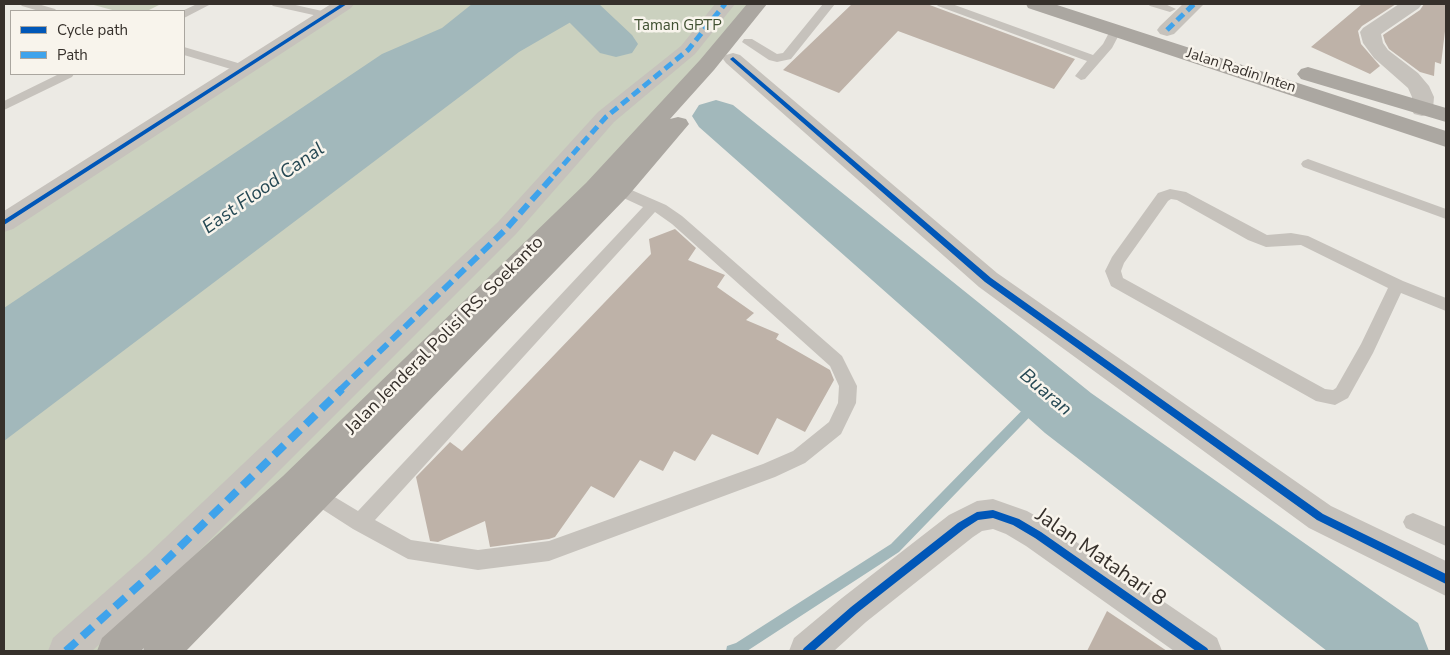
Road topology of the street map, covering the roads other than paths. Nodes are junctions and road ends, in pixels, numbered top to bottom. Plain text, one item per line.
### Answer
1 (26, 4) edge
2 (206, 4) edge
3 (277, 4) edge
4 (725, 4) edge
5 (757, 4) edge
6 (778, 4) edge
7 (829, 4) edge
8 (942, 4) edge
9 (1035, 4) edge
10 (1085, 4) edge
11 (1194, 4) edge
12 (1412, 4) edge
13 (48, 10) edge
14 (335, 10) edge
15 (185, 14) edge
16 (1116, 29) junction
17 (1167, 30) junction
18 (185, 51) edge
19 (727, 59) junction
20 (1095, 60) junction
21 (244, 68) junction
22 (66, 75) edge
23 (1082, 76) dead end
24 (4, 106) edge
25 (1422, 109) junction
26 (1446, 115) edge
27 (1446, 139) edge
28 (642, 151) junction
29 (1308, 164) dead end
30 (620, 190) junction
31 (652, 206) junction
32 (1446, 214) edge
33 (7, 217) edge
34 (1396, 285) junction
35 (1446, 305) edge
36 (306, 491) junction
37 (1413, 522) dead end
38 (360, 523) junction
39 (1446, 537) edge
40 (1446, 579) edge
41 (66, 651) edge
42 (115, 651) edge
43 (162, 651) edge
44 (807, 651) edge
45 (1204, 651) edge

1 - 13 lane
2 - 15 lane
3 - 14 lane
4 - 41 street
5 - 19 main road, Jalan Jenderal Polisi RS. Soekanto
6 - 19 main road, Jalan Jenderal Polisi RS. Soekanto
7 - 19 lane
8 - 20 lane
9 - 16 main road, Jalan Radin Inten
10 - 17 main road, Jalan Radin Inten
11 - 17 street
12 - 25 street
14 - 21 street
16 - 20 lane
16 - 27 main road, Jalan Radin Inten
17 - 25 main road, Jalan Radin Inten
18 - 21 lane
19 - 28 main road, Jalan Jenderal Polisi RS. Soekanto
19 - 40 street
20 - 23 lane
21 - 33 street
22 - 24 lane
25 - 26 main road, Jalan Radin Inten
28 - 30 main road, Jalan Jenderal Polisi RS. Soekanto
28 - 36 main road, Jalan Jenderal Polisi RS. Soekanto
29 - 32 lane
30 - 31 lane
30 - 36 main road, Jalan Jenderal Polisi RS. Soekanto
31 - 38 lane
31 - 38 lane
34 - 34 lane
34 - 35 lane
36 - 38 lane
36 - 42 main road, Jalan Jenderal Polisi RS. Soekanto
36 - 43 main road, Jalan Jenderal Polisi RS. Soekanto
37 - 39 lane
44 - 45 street, Jalan Matahari 8

